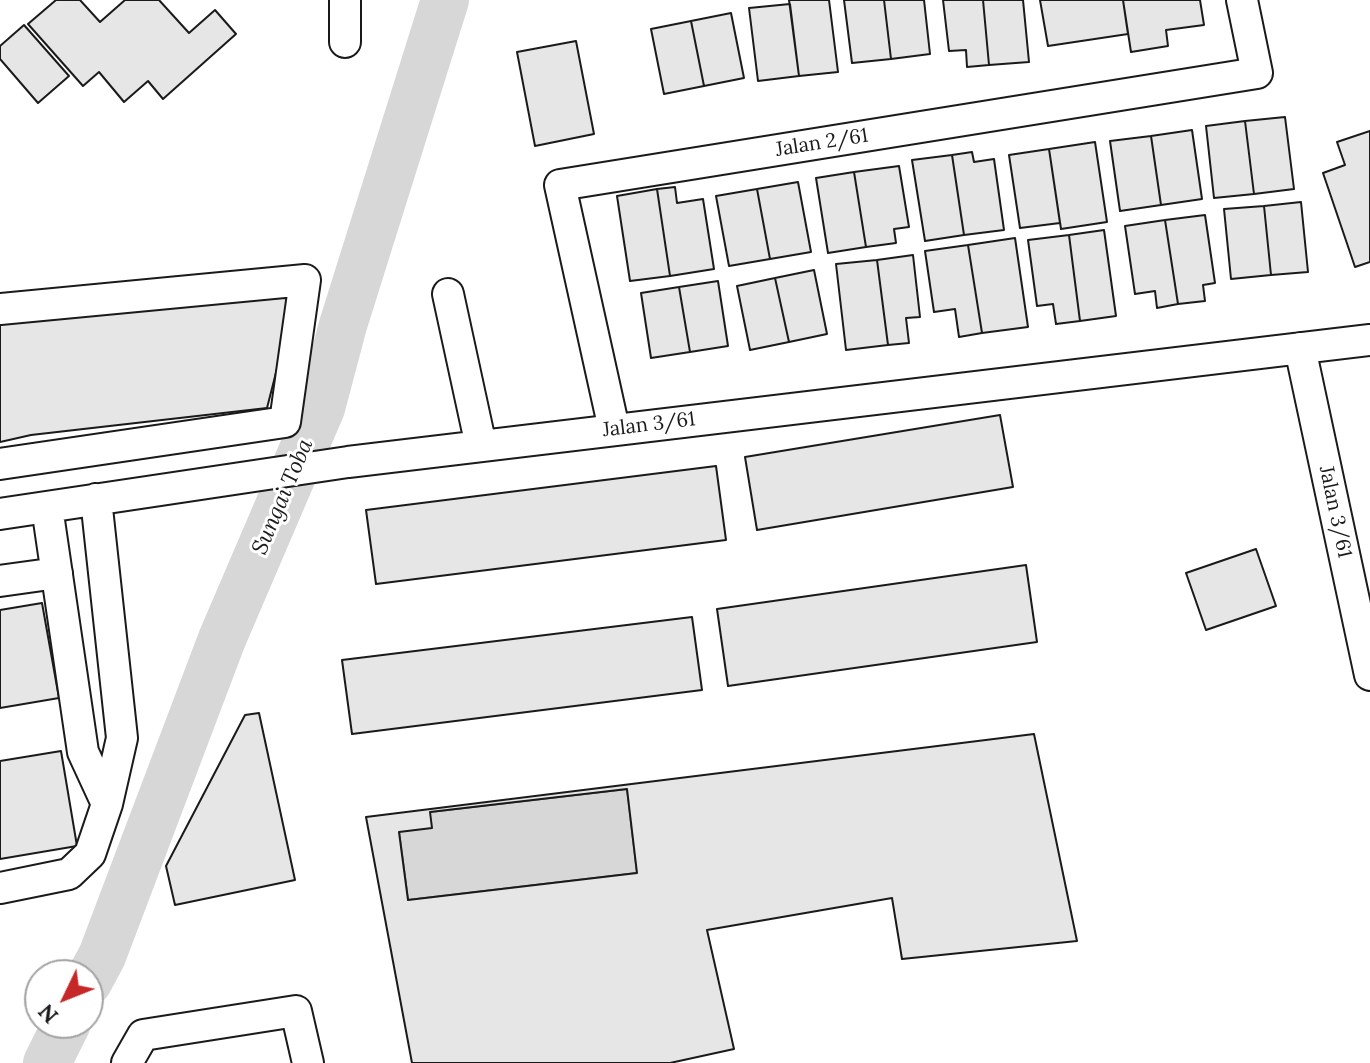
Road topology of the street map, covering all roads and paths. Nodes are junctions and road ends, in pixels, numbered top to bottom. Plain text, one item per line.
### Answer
1 (345, 0) edge
2 (1242, 0) edge
3 (345, 42) dead end
4 (448, 294) dead end
5 (0, 309) edge
6 (1370, 340) edge
7 (1300, 348) junction
8 (614, 429) junction
9 (481, 446) junction
10 (0, 464) edge
11 (96, 499) junction
12 (47, 507) junction
13 (0, 514) edge
14 (57, 573) junction
15 (0, 581) edge
16 (1370, 675) edge
17 (107, 804) junction
18 (0, 888) edge
19 (127, 1063) edge
20 (308, 1063) edge

1 - 3 street
2 - 8 street, Jalan 2/61
4 - 9 street
5 - 10 street
6 - 7 street, Jalan 3/61
7 - 8 street, Jalan 3/61
7 - 16 street, Jalan 3/61
8 - 9 street, Jalan 3/61
9 - 11 street, Jalan 3/61
11 - 12 street, Jalan 3/61
11 - 17 street
12 - 13 street, Jalan 3/61
12 - 14 street
14 - 15 street
14 - 17 street
17 - 18 street
19 - 20 street

